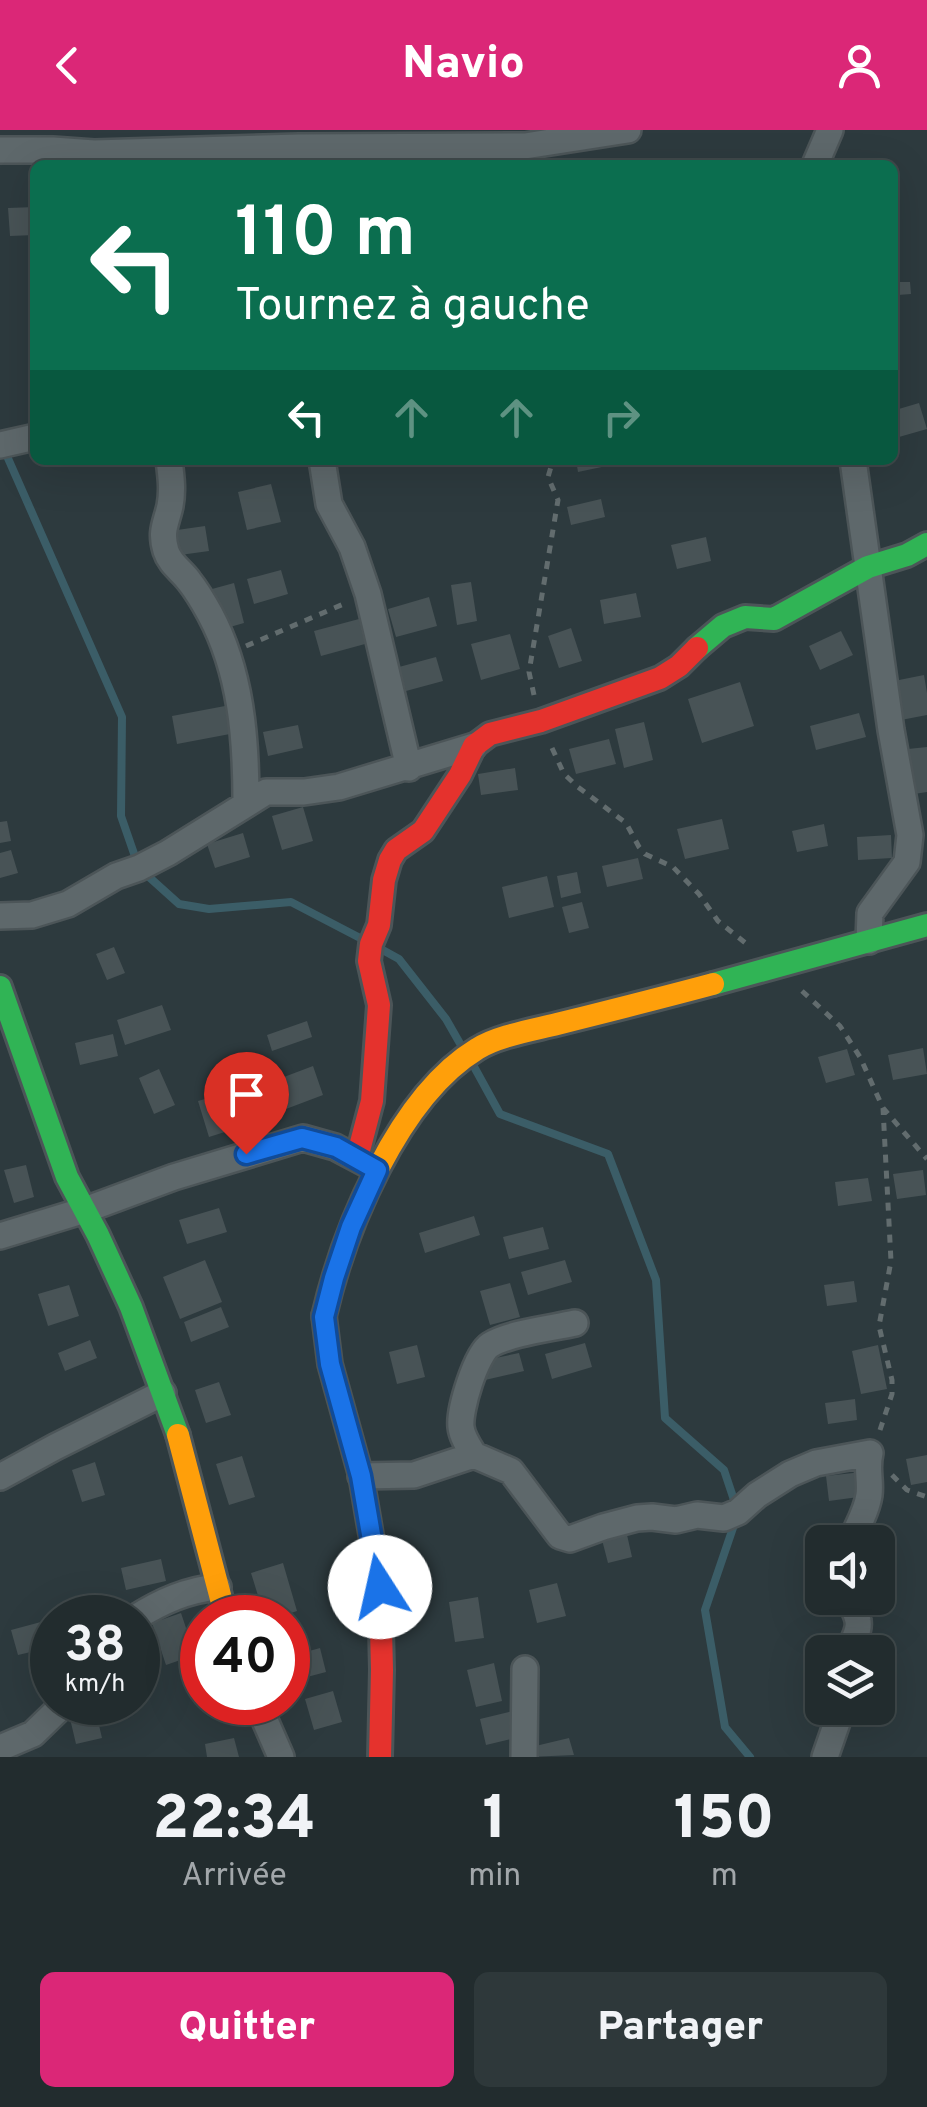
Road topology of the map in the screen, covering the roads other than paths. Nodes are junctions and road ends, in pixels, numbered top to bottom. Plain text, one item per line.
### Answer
1 (628, 130) edge
2 (830, 130) edge
3 (524, 138) edge
4 (89, 142) edge
5 (298, 147) edge
6 (0, 150) edge
7 (236, 156) edge
8 (817, 160) edge
9 (30, 438) edge
10 (0, 446) edge
11 (169, 465) edge
12 (323, 465) edge
13 (855, 465) edge
14 (927, 544) edge
15 (868, 567) junction
16 (474, 746) junction
17 (409, 768) junction
18 (246, 802) junction
19 (0, 916) edge
20 (927, 925) edge
21 (869, 941) junction
22 (0, 986) edge
23 (367, 1164) junction
24 (85, 1210) junction
25 (0, 1236) edge
26 (575, 1323) dead end
27 (163, 1393) junction
28 (474, 1456) junction
29 (361, 1476) junction
30 (0, 1477) edge
31 (858, 1525) edge
32 (218, 1587) junction
33 (220, 1595) edge
34 (160, 1604) edge
35 (524, 1669) dead end
36 (42, 1725) edge
37 (267, 1725) edge
38 (835, 1725) edge
39 (0, 1748) edge
40 (281, 1757) edge
41 (380, 1757) edge
42 (524, 1757) edge
43 (825, 1757) edge

1 - 3 street
2 - 8 street
3 - 5 street
4 - 6 street
4 - 7 street
5 - 7 street
9 - 10 street
11 - 18 street
12 - 17 street
13 - 15 street
14 - 15 street
15 - 16 street
15 - 21 street
16 - 17 street
16 - 23 street
17 - 18 street
18 - 19 street
20 - 21 street
21 - 23 street
22 - 24 street
23 - 24 street
23 - 29 street
24 - 25 street
24 - 27 street
26 - 28 street
27 - 30 street
27 - 32 street
28 - 29 street
28 - 31 street
29 - 41 street
32 - 33 street
32 - 34 street
35 - 42 street
36 - 39 street
37 - 40 street
38 - 43 street

